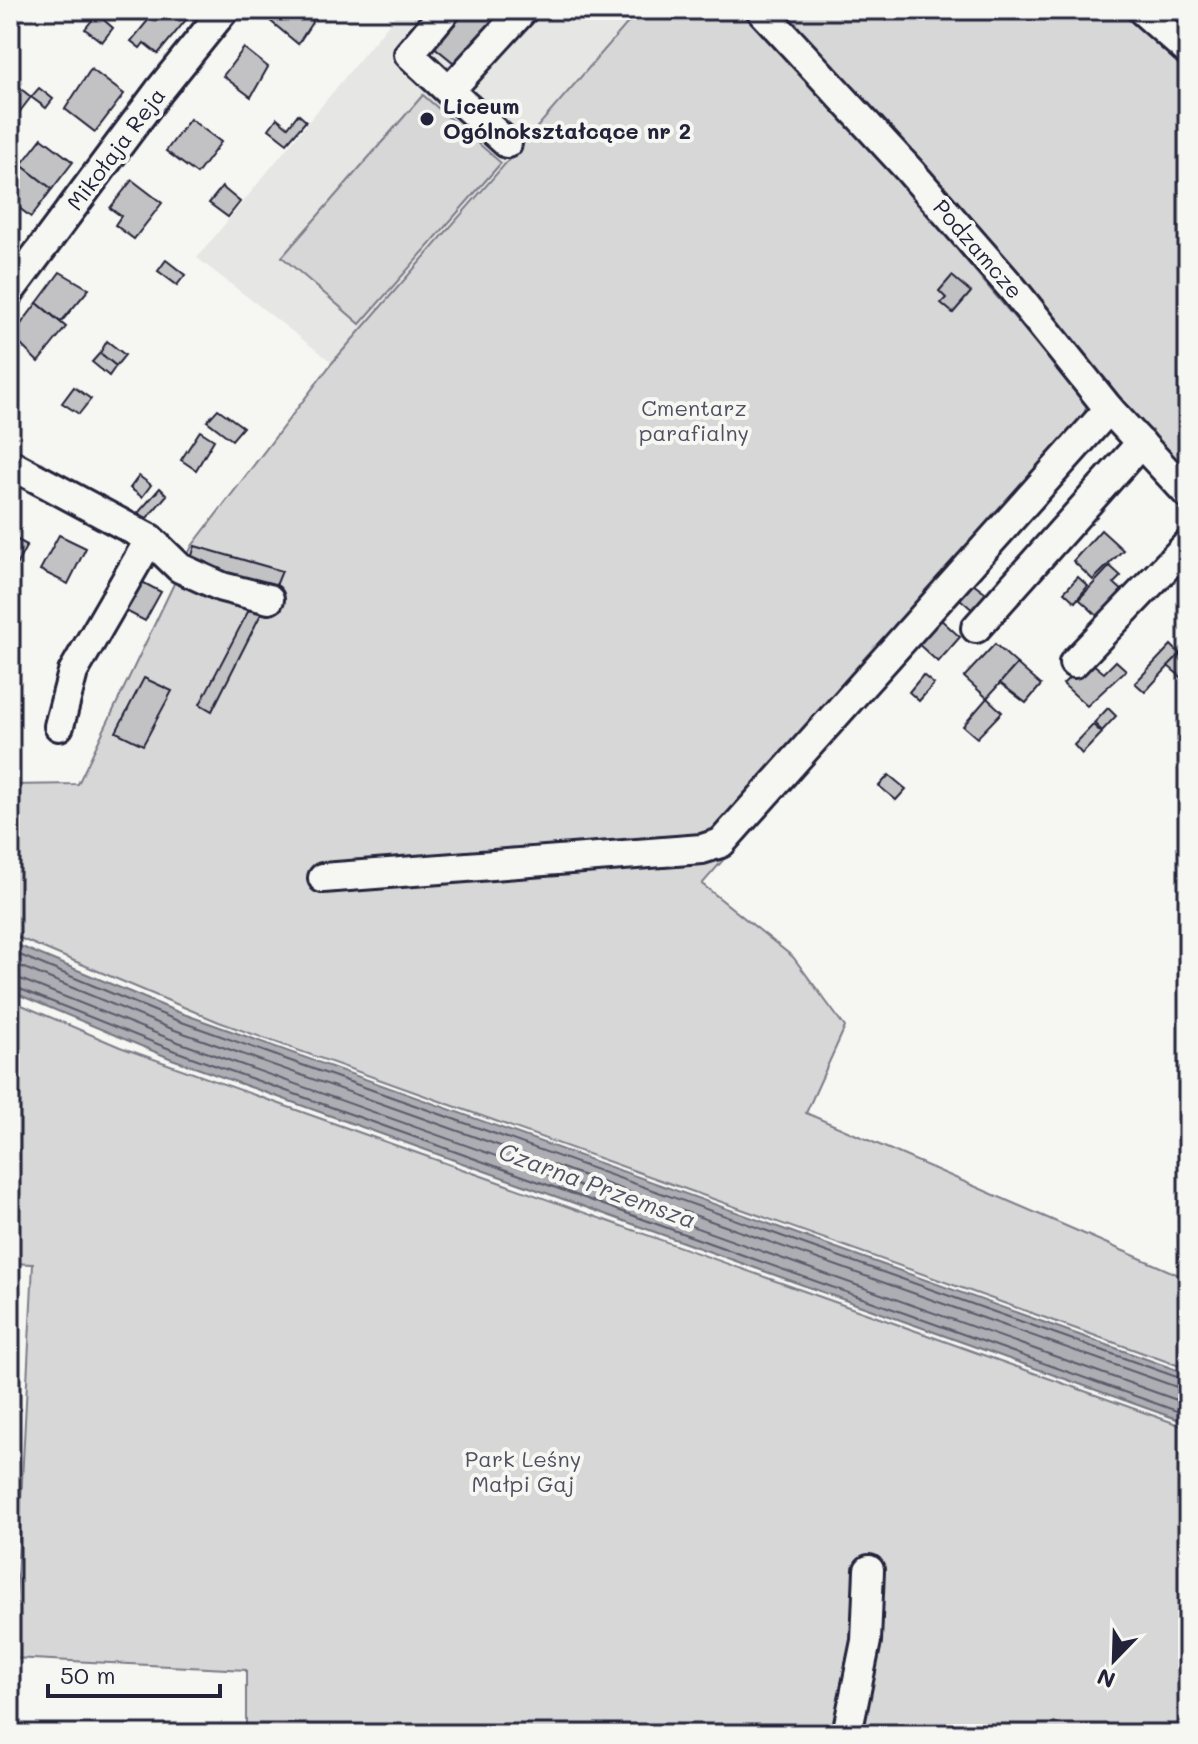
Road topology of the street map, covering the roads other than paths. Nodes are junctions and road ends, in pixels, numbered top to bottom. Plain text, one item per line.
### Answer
1 (224, 10) edge
2 (446, 10) edge
3 (523, 10) edge
4 (761, 10) edge
5 (1142, 10) edge
6 (1188, 51) edge
7 (449, 91) junction
8 (507, 143) dead end
9 (10, 291) edge
10 (1109, 409) junction
11 (1141, 443) junction
12 (10, 464) edge
13 (1188, 494) edge
14 (150, 539) junction
15 (1188, 544) edge
16 (269, 599) dead end
17 (976, 628) dead end
18 (1074, 663) dead end
19 (59, 726) dead end
20 (323, 878) dead end
21 (869, 1570) dead end
22 (847, 1734) edge

1 - 9 street, Mikołaja Reja
2 - 7 street
3 - 7 street
4 - 10 street, Podzamcze
5 - 6 street
7 - 8 street
10 - 11 street, Podzamcze
10 - 20 street
11 - 13 street, Podzamcze
11 - 17 street
12 - 14 street
14 - 16 street
14 - 19 street
15 - 18 street
21 - 22 street

